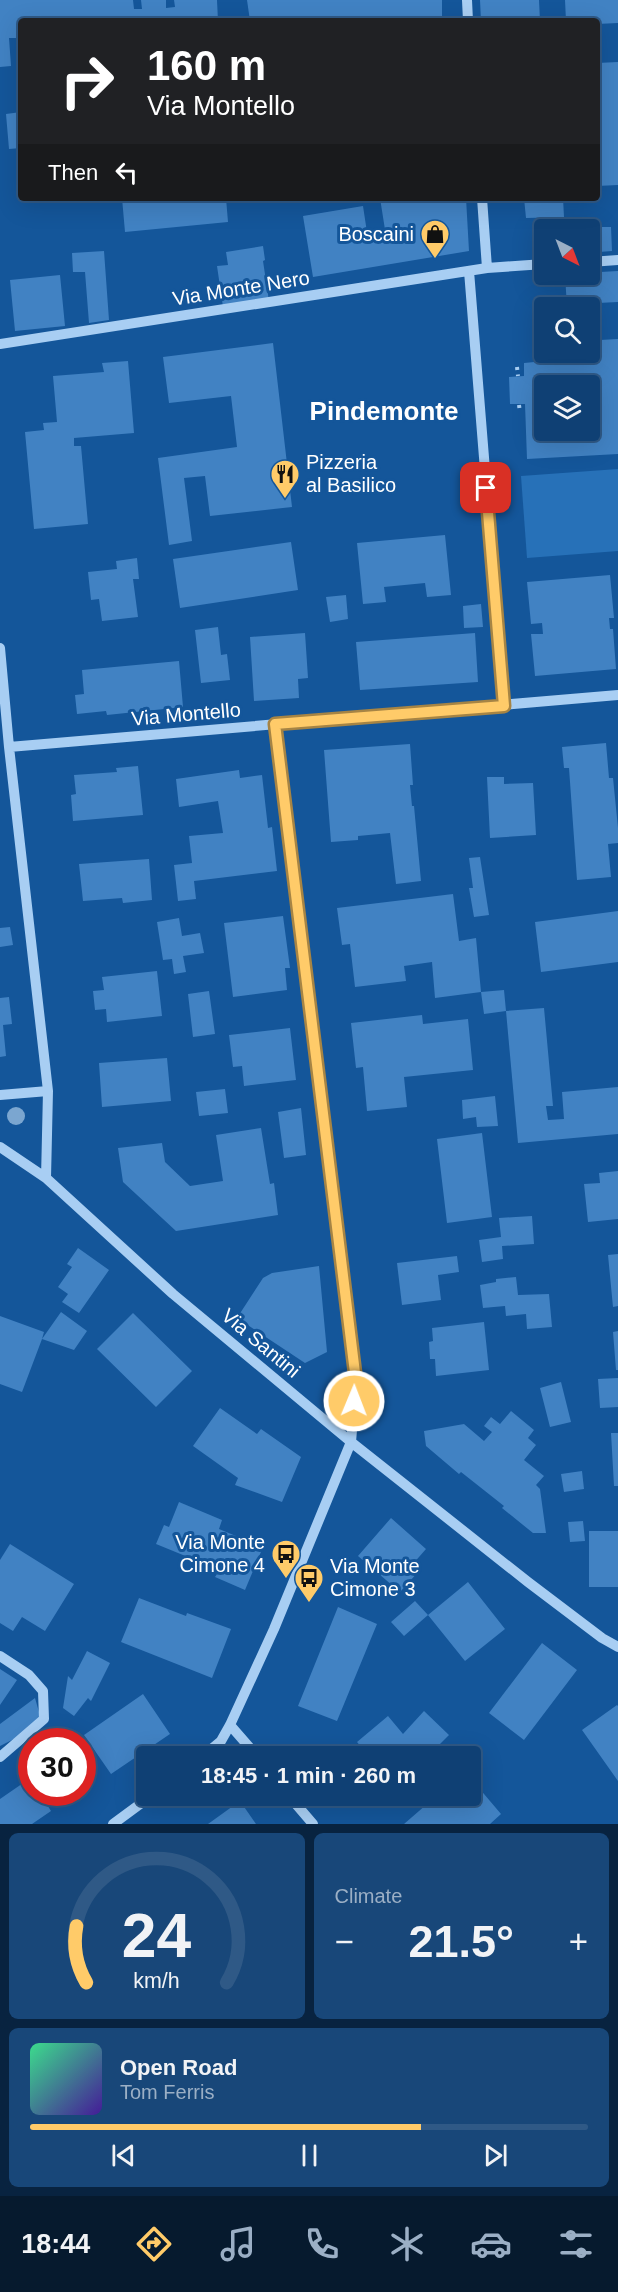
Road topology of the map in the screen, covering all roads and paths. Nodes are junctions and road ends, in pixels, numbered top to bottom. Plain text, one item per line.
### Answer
1 (467, 0) edge
2 (468, 18) edge
3 (482, 201) edge
4 (618, 260) edge
5 (600, 261) edge
6 (534, 265) edge
7 (487, 268) junction
8 (469, 271) junction
9 (0, 344) edge
10 (517, 367) dead end
11 (518, 376) dead end
12 (519, 405) dead end
13 (520, 412) dead end
14 (0, 648) edge
15 (618, 695) edge
16 (504, 706) junction
17 (275, 724) junction
18 (9, 747) junction
19 (48, 1091) junction
20 (0, 1095) edge
21 (0, 1147) edge
22 (46, 1178) junction
23 (351, 1442) junction
24 (618, 1647) edge
25 (0, 1656) edge
26 (230, 1725) junction
27 (215, 1746) edge
28 (248, 1746) edge
29 (0, 1757) edge
30 (137, 1806) edge
31 (298, 1806) edge
32 (113, 1824) edge
33 (313, 1824) edge

1 - 2 street
3 - 7 street
4 - 5 street
6 - 7 street, Via Monte Nero
7 - 8 street, Via Monte Nero
8 - 9 street, Via Monte Nero
8 - 16 street
10 - 11 path
12 - 13 path
14 - 18 street
15 - 16 street, Via Montello
16 - 17 street, Via Montello
17 - 18 street, Via Montello
17 - 23 street
18 - 19 street
19 - 20 street
19 - 22 street
21 - 22 street, Via Santini
22 - 23 street, Via Santini
23 - 24 street, Via Santini
23 - 26 street
25 - 29 street
26 - 27 street
26 - 28 street
30 - 32 street
31 - 33 street

